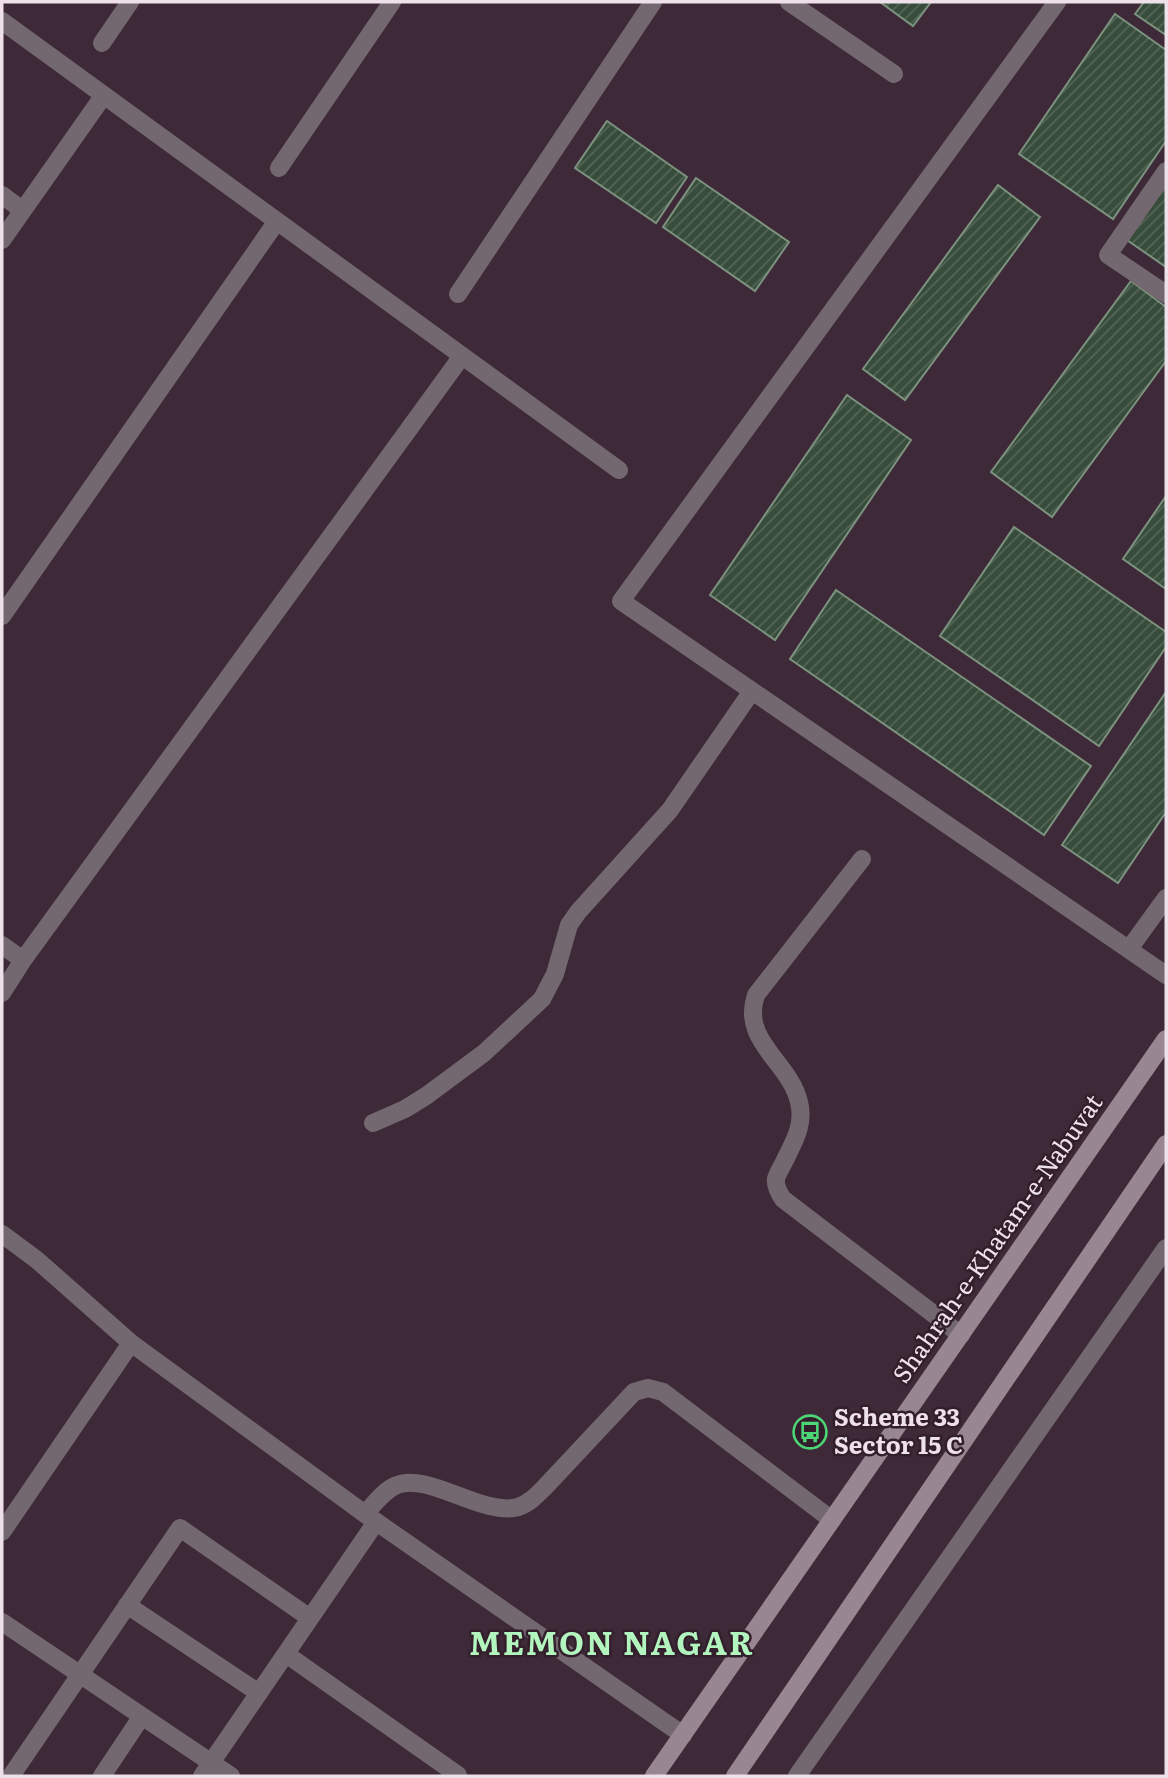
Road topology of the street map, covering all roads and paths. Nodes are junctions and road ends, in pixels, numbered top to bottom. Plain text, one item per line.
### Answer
1 (130, 2) edge
2 (392, 2) edge
3 (653, 2) edge
4 (789, 2) edge
5 (1057, 2) edge
6 (2, 21) edge
7 (102, 43) dead end
8 (894, 74) dead end
9 (104, 95) junction
10 (279, 168) dead end
11 (1166, 171) edge
12 (2, 195) edge
13 (22, 210) junction
14 (277, 221) junction
15 (2, 240) edge
16 (458, 294) dead end
17 (1166, 294) edge
18 (462, 356) junction
19 (619, 470) dead end
20 (2, 616) edge
21 (752, 691) junction
22 (862, 859) dead end
23 (1166, 898) edge
24 (2, 945) edge
25 (1129, 949) junction
26 (23, 960) junction
27 (1166, 975) edge
28 (2, 993) edge
29 (1166, 1039) edge
30 (373, 1123) dead end
31 (1166, 1144) edge
32 (2, 1234) edge
33 (1166, 1248) edge
34 (961, 1335) junction
35 (131, 1343) junction
36 (371, 1518) junction
37 (832, 1520) junction
38 (2, 1532) edge
39 (127, 1605) junction
40 (310, 1618) junction
41 (2, 1622) edge
42 (286, 1654) junction
43 (80, 1675) junction
44 (259, 1693) junction
45 (142, 1716) junction
46 (683, 1735) junction
47 (207, 1770) edge
48 (739, 1775) edge
49 (11, 1776) edge
50 (102, 1776) edge
51 (231, 1776) edge
52 (457, 1776) edge
53 (654, 1776) edge
54 (797, 1776) edge

1 - 7 street
2 - 10 street
3 - 16 street
4 - 8 street
5 - 21 street
6 - 9 street
9 - 13 street
9 - 14 street
11 - 17 street
12 - 13 street
13 - 15 street
14 - 18 street
14 - 20 street
18 - 19 street
18 - 26 street
21 - 25 street
21 - 30 street
22 - 34 street
23 - 25 street
24 - 26 street
25 - 27 street
26 - 28 street
29 - 34 main road, Shahrah-e-Khatam-e-Nabuvat
31 - 48 main road
32 - 35 street
33 - 54 street
34 - 37 main road, Shahrah-e-Khatam-e-Nabuvat
35 - 36 street
35 - 38 street
36 - 37 street
36 - 40 street
36 - 46 street
37 - 46 main road, Shahrah-e-Khatam-e-Nabuvat
39 - 40 street
39 - 43 street
39 - 44 street
40 - 42 street
41 - 43 street
42 - 44 street
42 - 52 street
43 - 45 street
43 - 49 street
44 - 47 street
45 - 47 street
45 - 50 street
46 - 53 main road, Shahrah-e-Khatam-e-Nabuvat
47 - 51 street

